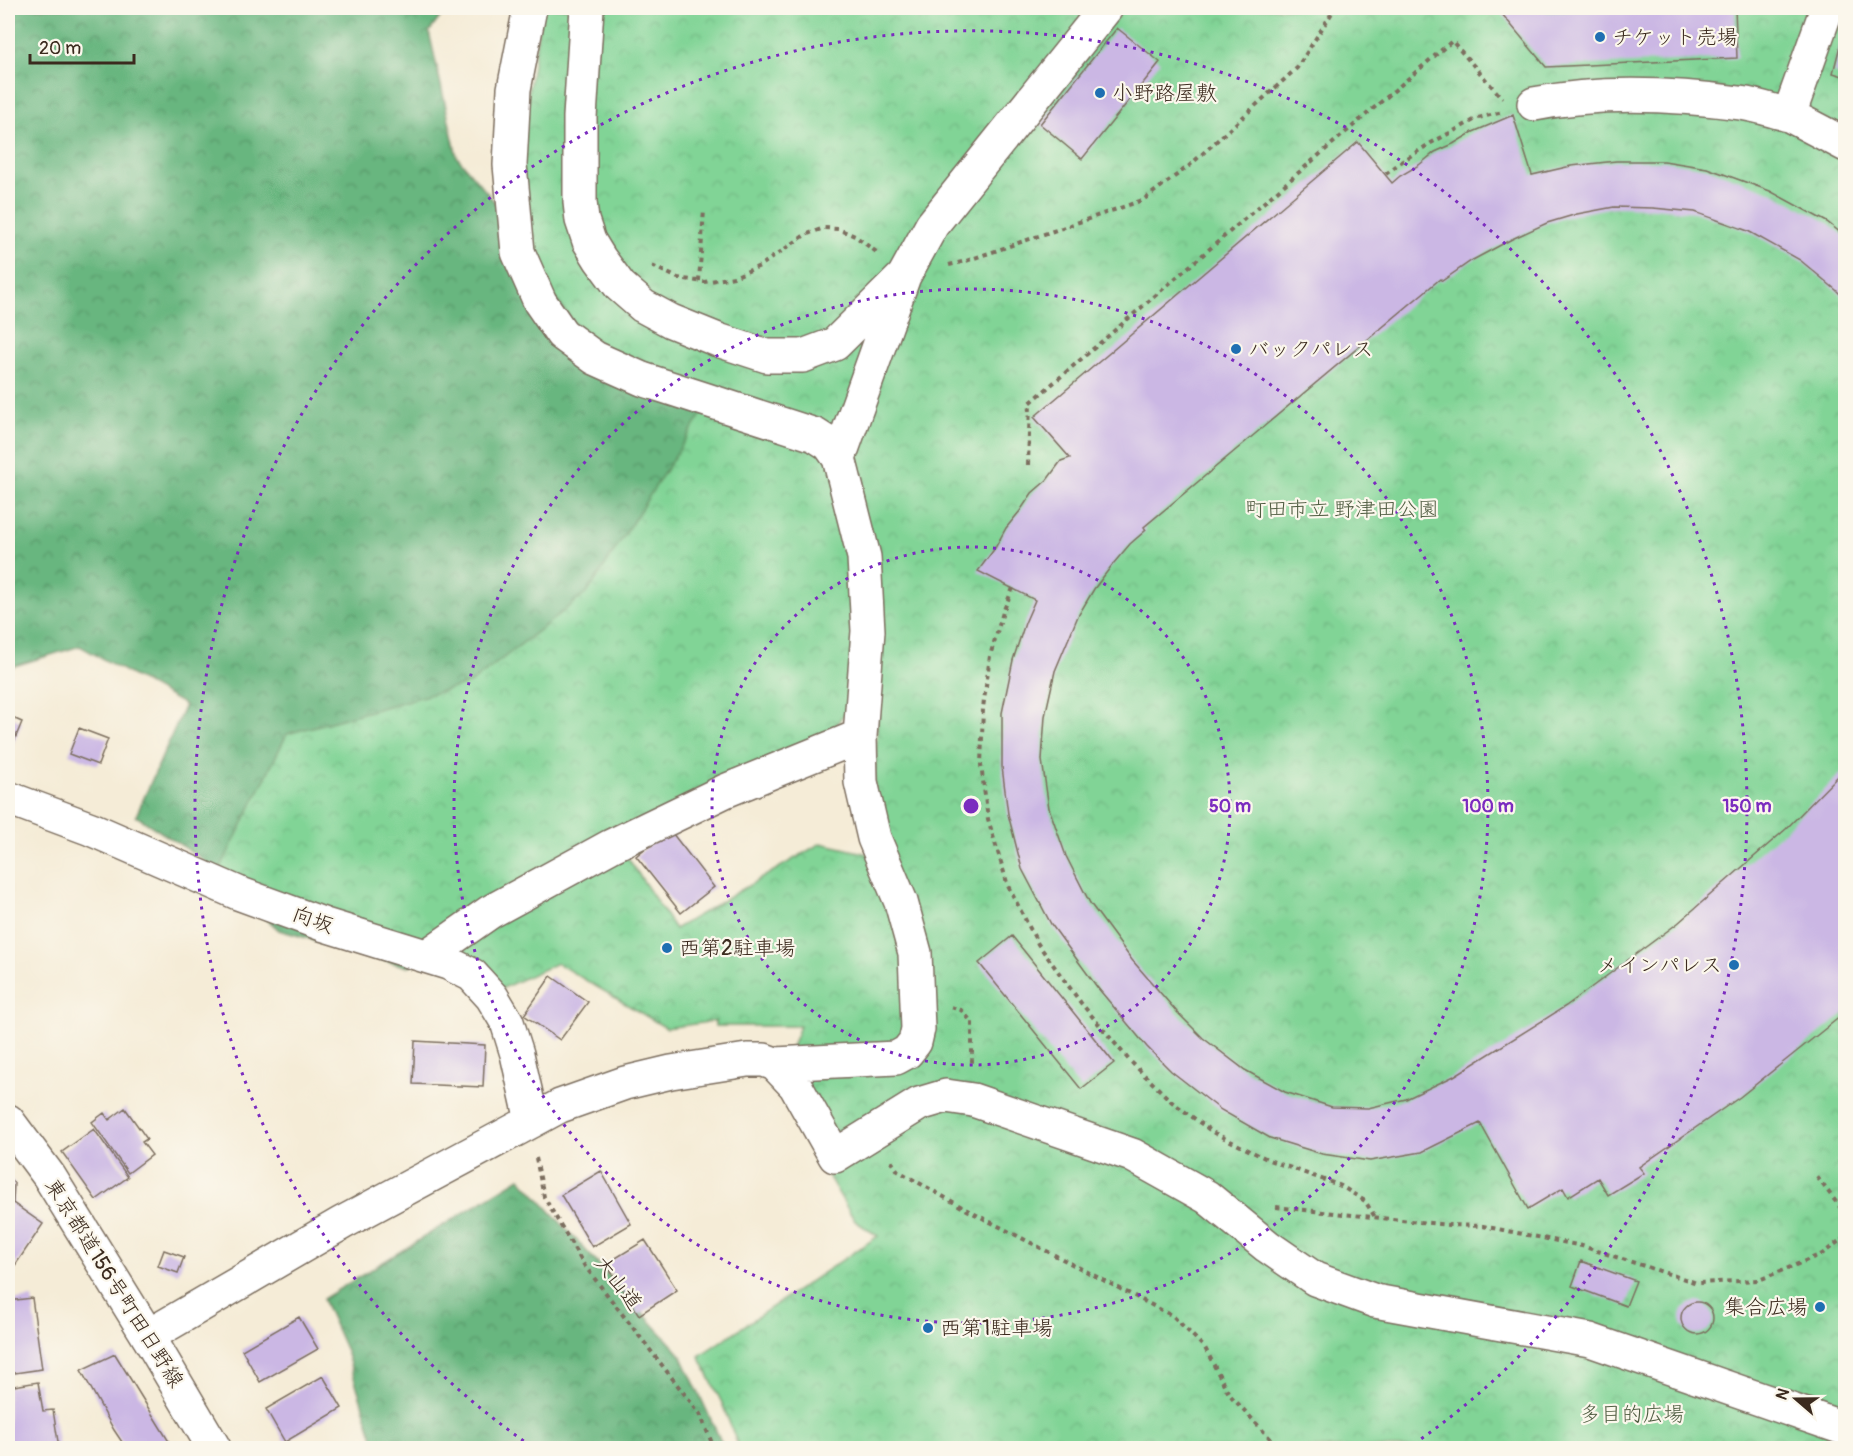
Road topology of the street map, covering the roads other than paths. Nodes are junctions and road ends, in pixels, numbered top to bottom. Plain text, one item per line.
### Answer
1 (530, 8) edge
2 (587, 8) edge
3 (1106, 8) edge
4 (1827, 8) edge
5 (1523, 107) road end
6 (1790, 115) junction
7 (1845, 145) edge
8 (904, 276) junction
9 (839, 458) junction
10 (860, 736) junction
11 (8, 798) edge
12 (427, 956) junction
13 (775, 1064) junction
14 (8, 1121) edge
15 (532, 1121) junction
16 (148, 1336) junction
17 (1845, 1429) edge
18 (214, 1449) edge

1 - 9 street
2 - 8 street
3 - 8 street
4 - 6 street
5 - 6 street
6 - 7 street
8 - 9 street
9 - 10 street
10 - 12 street
10 - 13 street
11 - 12 street, 向坂
12 - 15 street, 向坂
13 - 15 street
13 - 17 street
14 - 16 street, 東京都道156号町田日野線
15 - 16 street
16 - 18 street, 東京都道156号町田日野線

